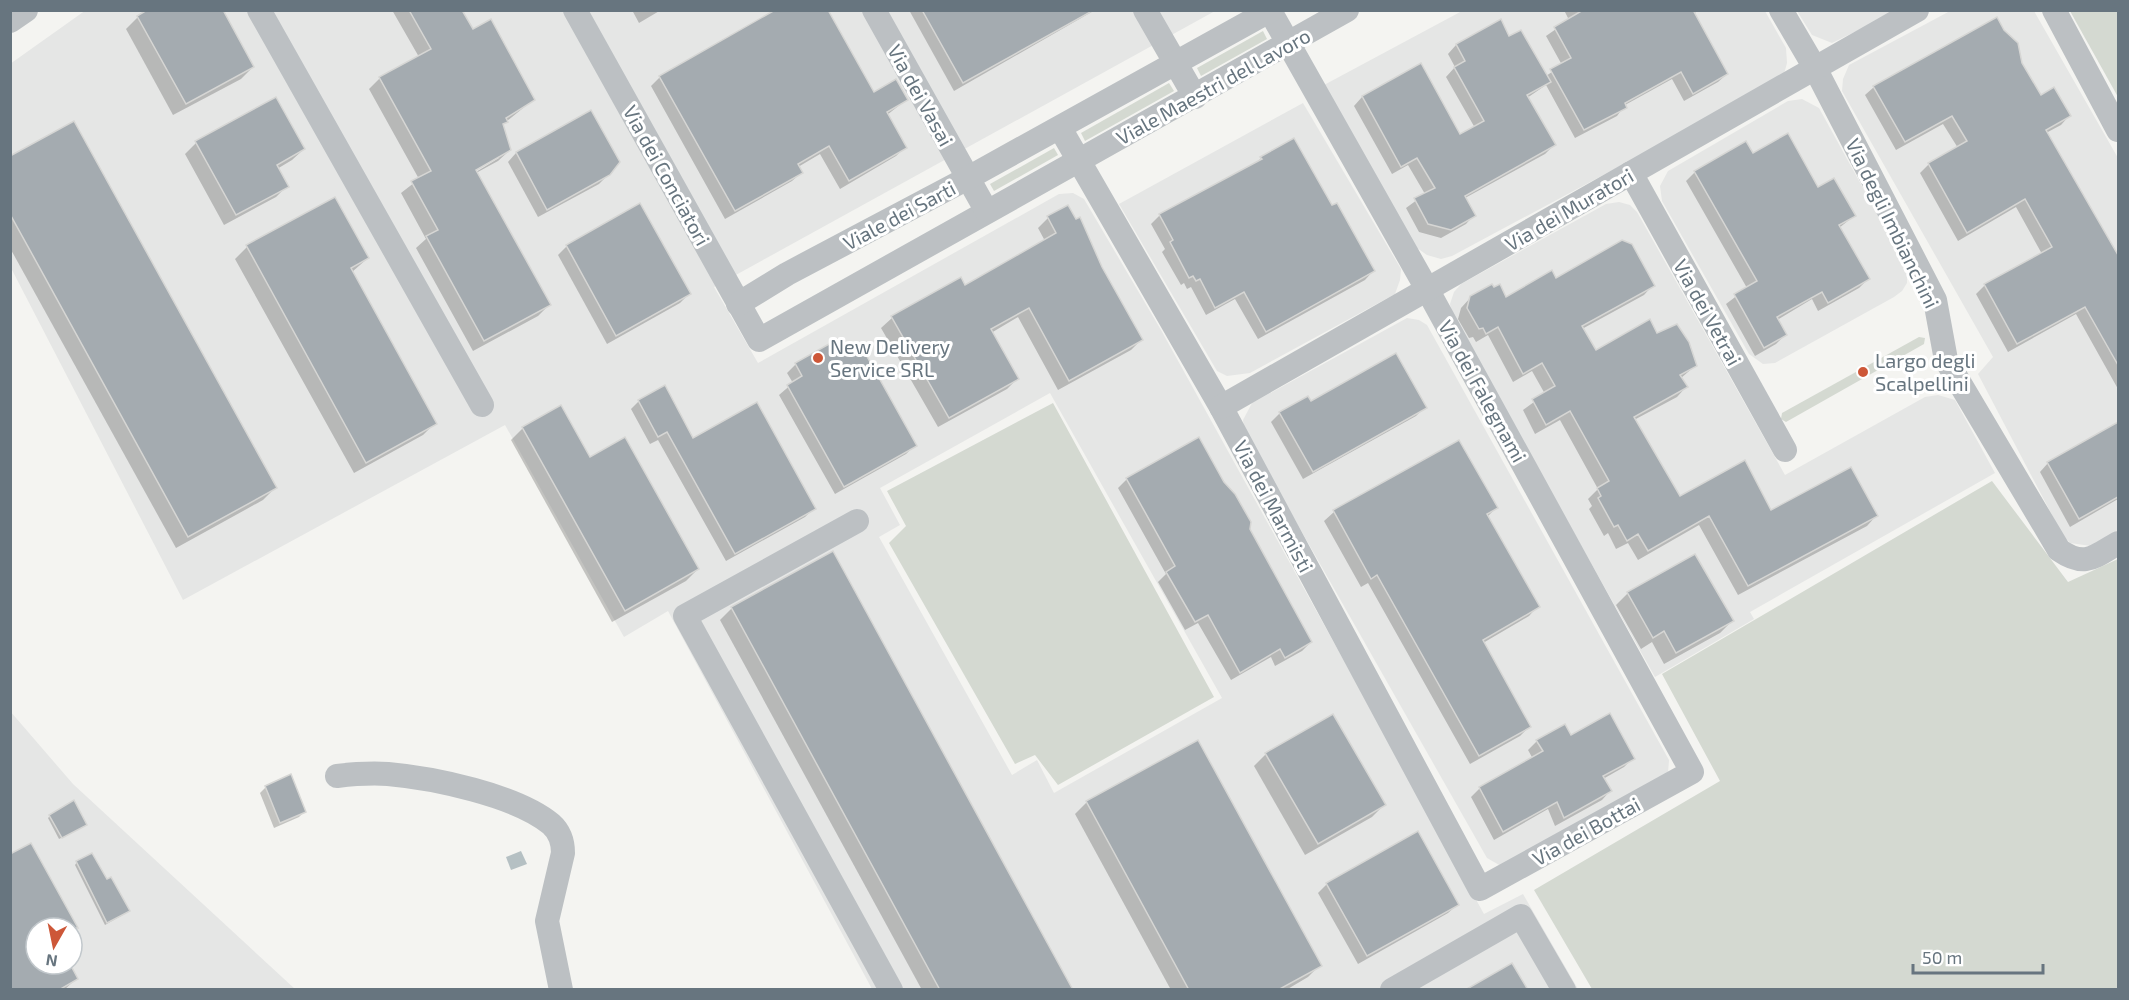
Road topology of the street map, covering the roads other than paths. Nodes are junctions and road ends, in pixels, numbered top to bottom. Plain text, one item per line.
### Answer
1 (26, 10) edge
2 (259, 10) edge
3 (575, 10) edge
4 (874, 10) edge
5 (1145, 10) edge
6 (1347, 10) edge
7 (1781, 10) edge
8 (1917, 10) edge
9 (2054, 10) edge
10 (1270, 11) edge
11 (10, 21) edge
12 (1288, 44) junction
13 (1174, 63) junction
14 (1815, 68) junction
15 (1195, 97) junction
16 (1060, 128) junction
17 (2118, 130) edge
18 (1078, 161) junction
19 (1631, 173) junction
20 (968, 178) junction
21 (986, 210) junction
22 (1427, 289) junction
23 (738, 304) junction
24 (759, 340) joint
25 (482, 405) dead end
26 (1221, 407) junction
27 (1785, 450) dead end
28 (857, 521) dead end
29 (2118, 543) edge
30 (1692, 772) joint
31 (337, 776) dead end
32 (1480, 889) joint
33 (561, 990) edge
34 (891, 990) edge
35 (1392, 990) edge
36 (1564, 990) edge

1 - 11 street
2 - 25 street
3 - 23 street, Via dei Conciatori
4 - 20 street, Via dei Vasai
5 - 13 street
6 - 12 street, Viale Maestri del Lavoro
7 - 14 street, Via degli Imbianchini
8 - 14 street, Via dei Muratori
9 - 17 street
10 - 12 street, Via dei Falegnami
10 - 13 street, Viale Maestri del Lavoro
12 - 15 street, Viale Maestri del Lavoro
12 - 22 street, Via dei Falegnami
13 - 15 street
13 - 16 street, Viale Maestri del Lavoro
14 - 19 street, Via dei Muratori
14 - 29 street, Via degli Imbianchini
15 - 18 street, Viale Maestri del Lavoro
16 - 18 street, Via dei Marmisti
16 - 20 street, Viale dei Sarti
18 - 21 street, Viale dei Sarti
18 - 26 street, Via dei Marmisti
19 - 22 street, Via dei Muratori
19 - 27 street, Via dei Vetrai
20 - 21 street, Via dei Vasai
20 - 23 street, Viale dei Sarti
21 - 24 street, Viale dei Sarti
22 - 26 street, Via dei Muratori
22 - 30 street, Via dei Falegnami
23 - 24 street, Via dei Conciatori
26 - 32 street, Via dei Marmisti
28 - 34 street
30 - 32 street, Via dei Bottai
31 - 33 street
35 - 36 street

